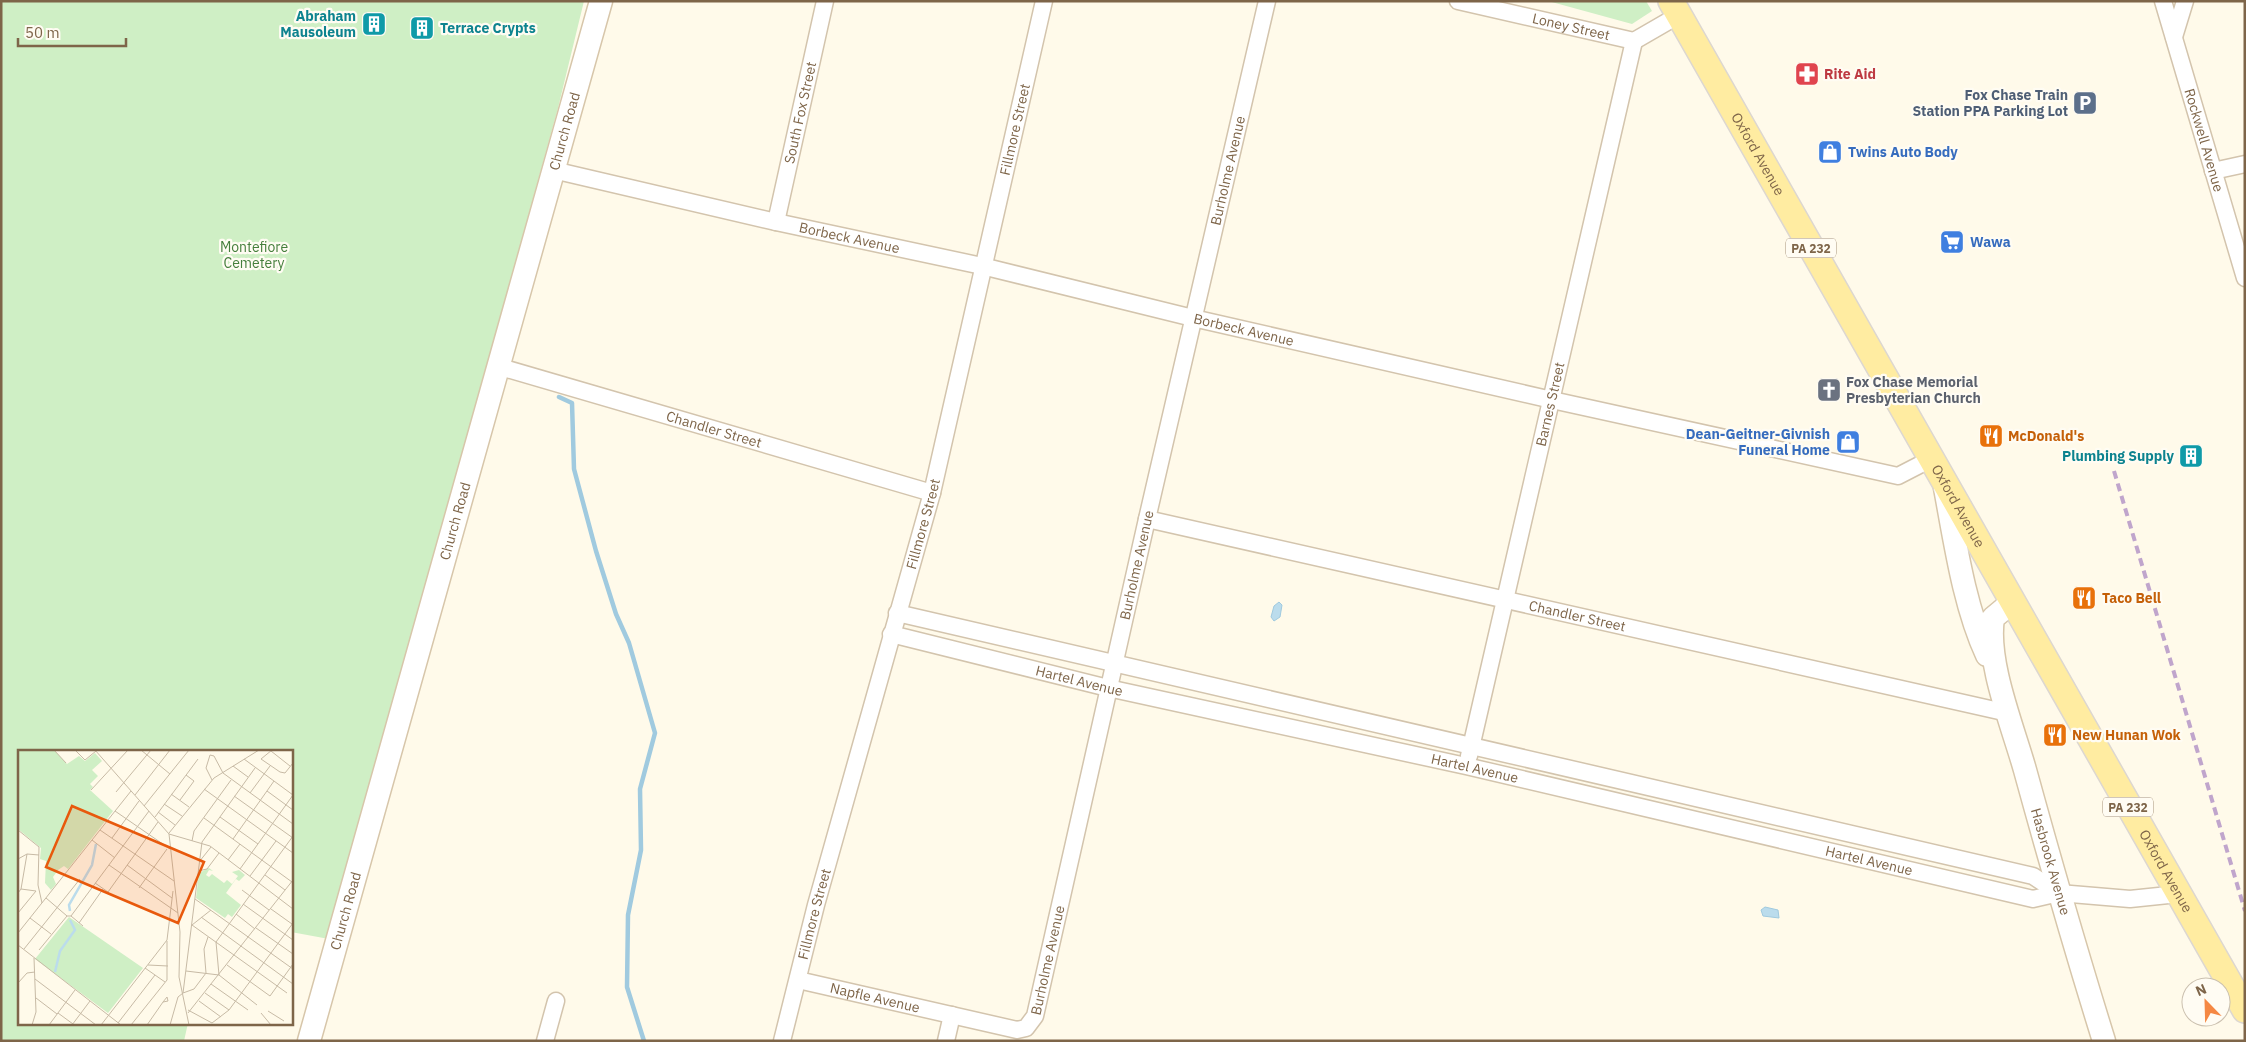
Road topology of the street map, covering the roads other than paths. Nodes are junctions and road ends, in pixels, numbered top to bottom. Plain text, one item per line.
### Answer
1 (601, 1) edge
2 (825, 1) edge
3 (1044, 1) edge
4 (1267, 1) edge
5 (1458, 1) edge
6 (2163, 1) edge
7 (2185, 1) edge
8 (1675, 8) edge
9 (2174, 37) junction
10 (1634, 41) junction
11 (2245, 164) edge
12 (553, 170) junction
13 (2213, 171) junction
14 (776, 222) junction
15 (982, 266) junction
16 (2245, 278) edge
17 (1193, 318) junction
18 (497, 366) junction
19 (1552, 400) junction
20 (1931, 458) junction
21 (1944, 482) junction
22 (932, 493) junction
23 (1147, 520) junction
24 (1504, 601) junction
25 (2011, 602) junction
26 (897, 612) junction
27 (891, 634) junction
28 (1114, 663) junction
29 (1999, 682) junction
30 (1108, 688) junction
31 (2008, 713) junction
32 (1471, 747) junction
33 (1466, 766) junction
34 (2059, 893) junction
35 (2178, 894) junction
36 (798, 980) junction
37 (556, 1001) dead end
38 (2245, 1010) edge
39 (952, 1015) junction
40 (309, 1041) edge
41 (545, 1041) edge
42 (782, 1041) edge
43 (946, 1041) edge
44 (2104, 1041) edge

1 - 12 street, Church Road
2 - 14 street, South Fox Street
3 - 15 street, Fillmore Street
4 - 17 street, Burholme Avenue
5 - 10 street, Loney Street
6 - 9 street, Rockwell Avenue
7 - 9 street
8 - 10 street
8 - 20 main road, Oxford Avenue / PA 232
9 - 13 street, Rockwell Avenue
10 - 19 street, Barnes Street
11 - 13 street
12 - 14 street, Borbeck Avenue
12 - 18 street, Church Road
13 - 16 street, Rockwell Avenue
14 - 15 street, Borbeck Avenue
15 - 17 street, Borbeck Avenue
15 - 22 street, Fillmore Street
17 - 19 street, Borbeck Avenue
17 - 23 street, Burholme Avenue
18 - 22 street, Chandler Street
18 - 40 street, Church Road
19 - 20 street, Borbeck Avenue
19 - 24 street, Barnes Street
20 - 21 main road, Oxford Avenue / PA 232
21 - 25 main road, Oxford Avenue / PA 232
21 - 29 street, Hasbrook Avenue
22 - 26 street, Fillmore Street
23 - 24 street, Chandler Street
23 - 28 street, Burholme Avenue
24 - 31 street, Chandler Street
24 - 32 street, Barnes Street
25 - 29 street, Hasbrook Avenue
25 - 35 main road, Oxford Avenue / PA 232
26 - 27 street, Fillmore Street
26 - 28 street, Hartel Avenue
27 - 30 street, Hartel Avenue
27 - 36 street, Fillmore Street
28 - 30 street, Burholme Avenue
28 - 32 street, Hartel Avenue
29 - 31 street, Hasbrook Avenue
30 - 33 street, Hartel Avenue
30 - 39 street, Burholme Avenue
31 - 34 street, Hasbrook Avenue
32 - 33 street, Barnes Street
32 - 34 street, Hartel Avenue
33 - 34 street, Hartel Avenue
34 - 35 street, Hartel Avenue
34 - 44 street, Hasbrook Avenue
35 - 38 main road, Oxford Avenue / PA 232
36 - 39 street, Napfle Avenue
36 - 42 street, Fillmore Street
37 - 41 street
39 - 43 street

